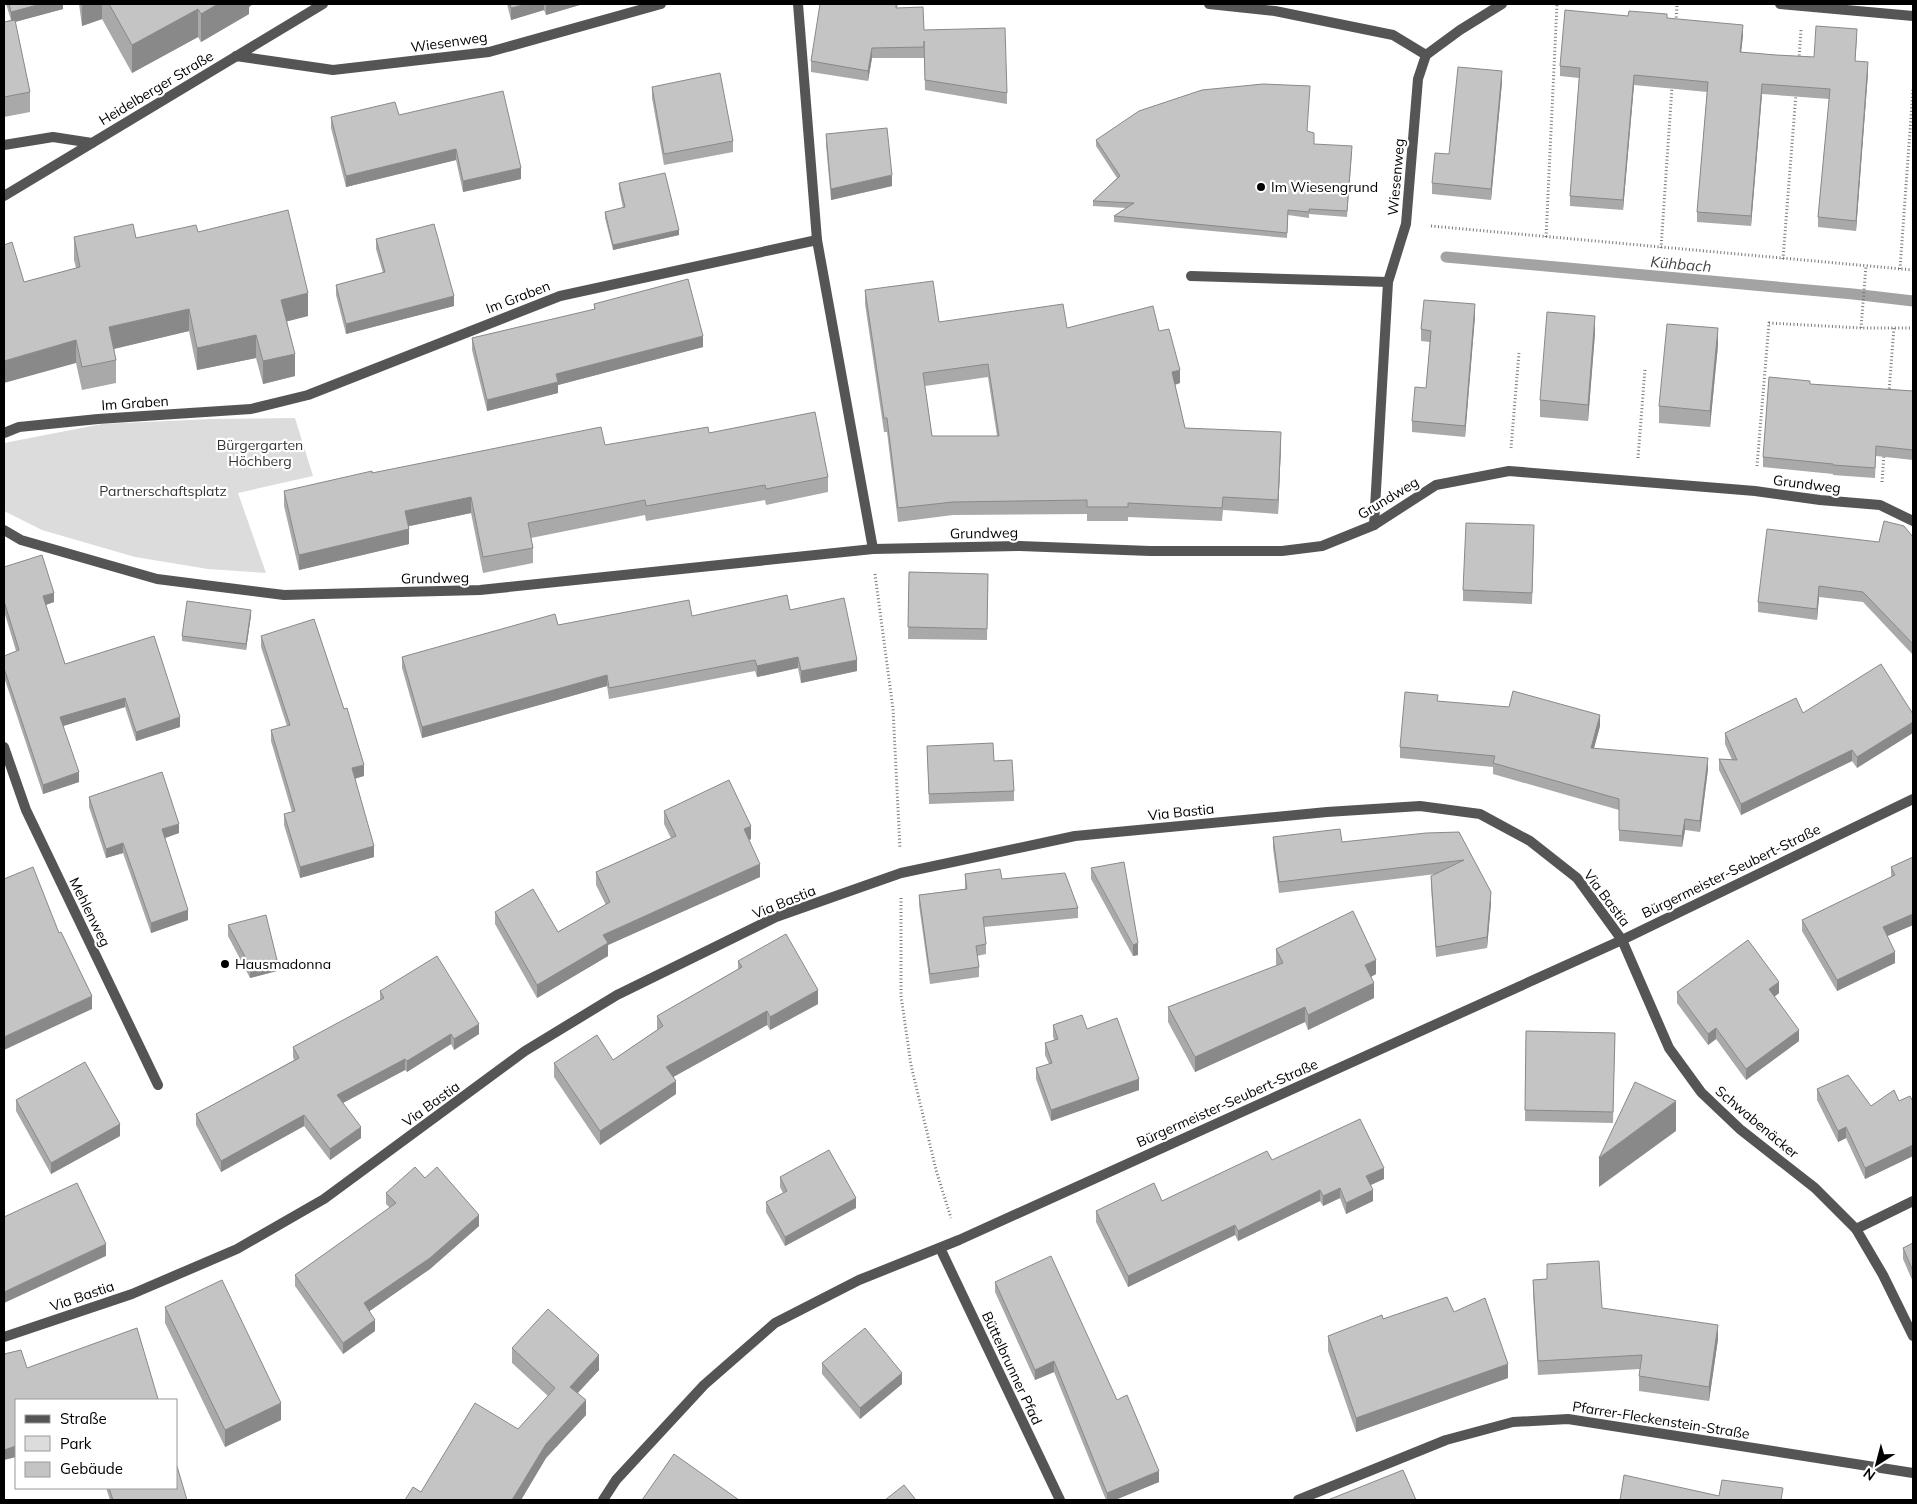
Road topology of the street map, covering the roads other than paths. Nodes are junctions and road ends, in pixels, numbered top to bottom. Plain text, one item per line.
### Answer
1 (323, 4) edge
2 (661, 4) edge
3 (798, 4) edge
4 (1209, 4) edge
5 (1502, 4) edge
6 (1780, 4) edge
7 (1913, 16) edge
8 (1426, 55) junction
9 (236, 56) junction
10 (92, 143) junction
11 (4, 145) edge
12 (4, 196) edge
13 (816, 240) junction
14 (1191, 276) dead end
15 (1388, 282) junction
16 (4, 433) edge
17 (1913, 521) edge
18 (1374, 525) junction
19 (4, 530) edge
20 (873, 549) junction
21 (4, 747) edge
22 (1913, 799) edge
23 (1622, 940) junction
24 (158, 1085) dead end
25 (1913, 1201) edge
26 (1856, 1229) junction
27 (940, 1248) junction
28 (1913, 1336) edge
29 (4, 1337) edge
30 (1913, 1473) edge
31 (603, 1500) edge
32 (1060, 1500) edge
33 (1298, 1500) edge

1 - 9 street, Heidelberger Straße
2 - 9 street, Wiesenweg
3 - 13 street
4 - 8 street
5 - 8 street
6 - 7 street
8 - 15 street, Wiesenweg
9 - 10 street, Heidelberger Straße
10 - 11 street
10 - 12 street, Heidelberger Straße
13 - 16 street, Im Graben
13 - 20 street
14 - 15 street
15 - 18 street, Wiesenweg
17 - 18 street, Grundweg
18 - 20 street, Grundweg
19 - 20 street, Grundweg
21 - 24 street, Mehlenweg
22 - 23 street, Bürgermeister-Seubert-Straße
23 - 26 street, Schwabenäcker
23 - 27 street, Bürgermeister-Seubert-Straße
23 - 29 street, Via Bastia
25 - 26 street
26 - 28 street, Schwabenäcker
27 - 31 street, Bürgermeister-Seubert-Straße
27 - 32 street, Büttelbrunner Pfad
30 - 33 street, Pfarrer-Fleckenstein-Straße

